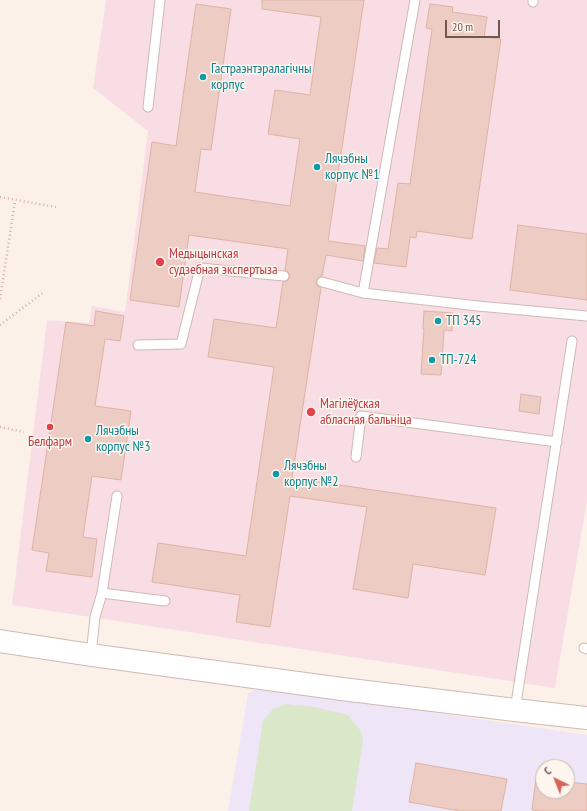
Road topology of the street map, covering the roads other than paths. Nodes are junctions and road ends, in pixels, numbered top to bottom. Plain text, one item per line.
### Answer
1 (160, 0) edge
2 (415, 0) edge
3 (148, 107) dead end
4 (284, 276) dead end
5 (322, 282) dead end
6 (363, 293) junction
7 (587, 316) edge
8 (572, 341) dead end
9 (138, 345) dead end
10 (557, 442) junction
11 (356, 457) dead end
12 (117, 496) dead end
13 (102, 593) junction
14 (165, 601) dead end
15 (0, 641) edge
16 (91, 655) junction
17 (515, 710) junction
18 (587, 718) edge

1 - 3 lane
2 - 6 lane
4 - 9 lane
5 - 6 lane
6 - 7 lane
8 - 10 lane
10 - 11 lane
10 - 17 lane
12 - 13 lane
13 - 14 lane
13 - 16 lane
15 - 16 main road
16 - 17 main road
17 - 18 main road

